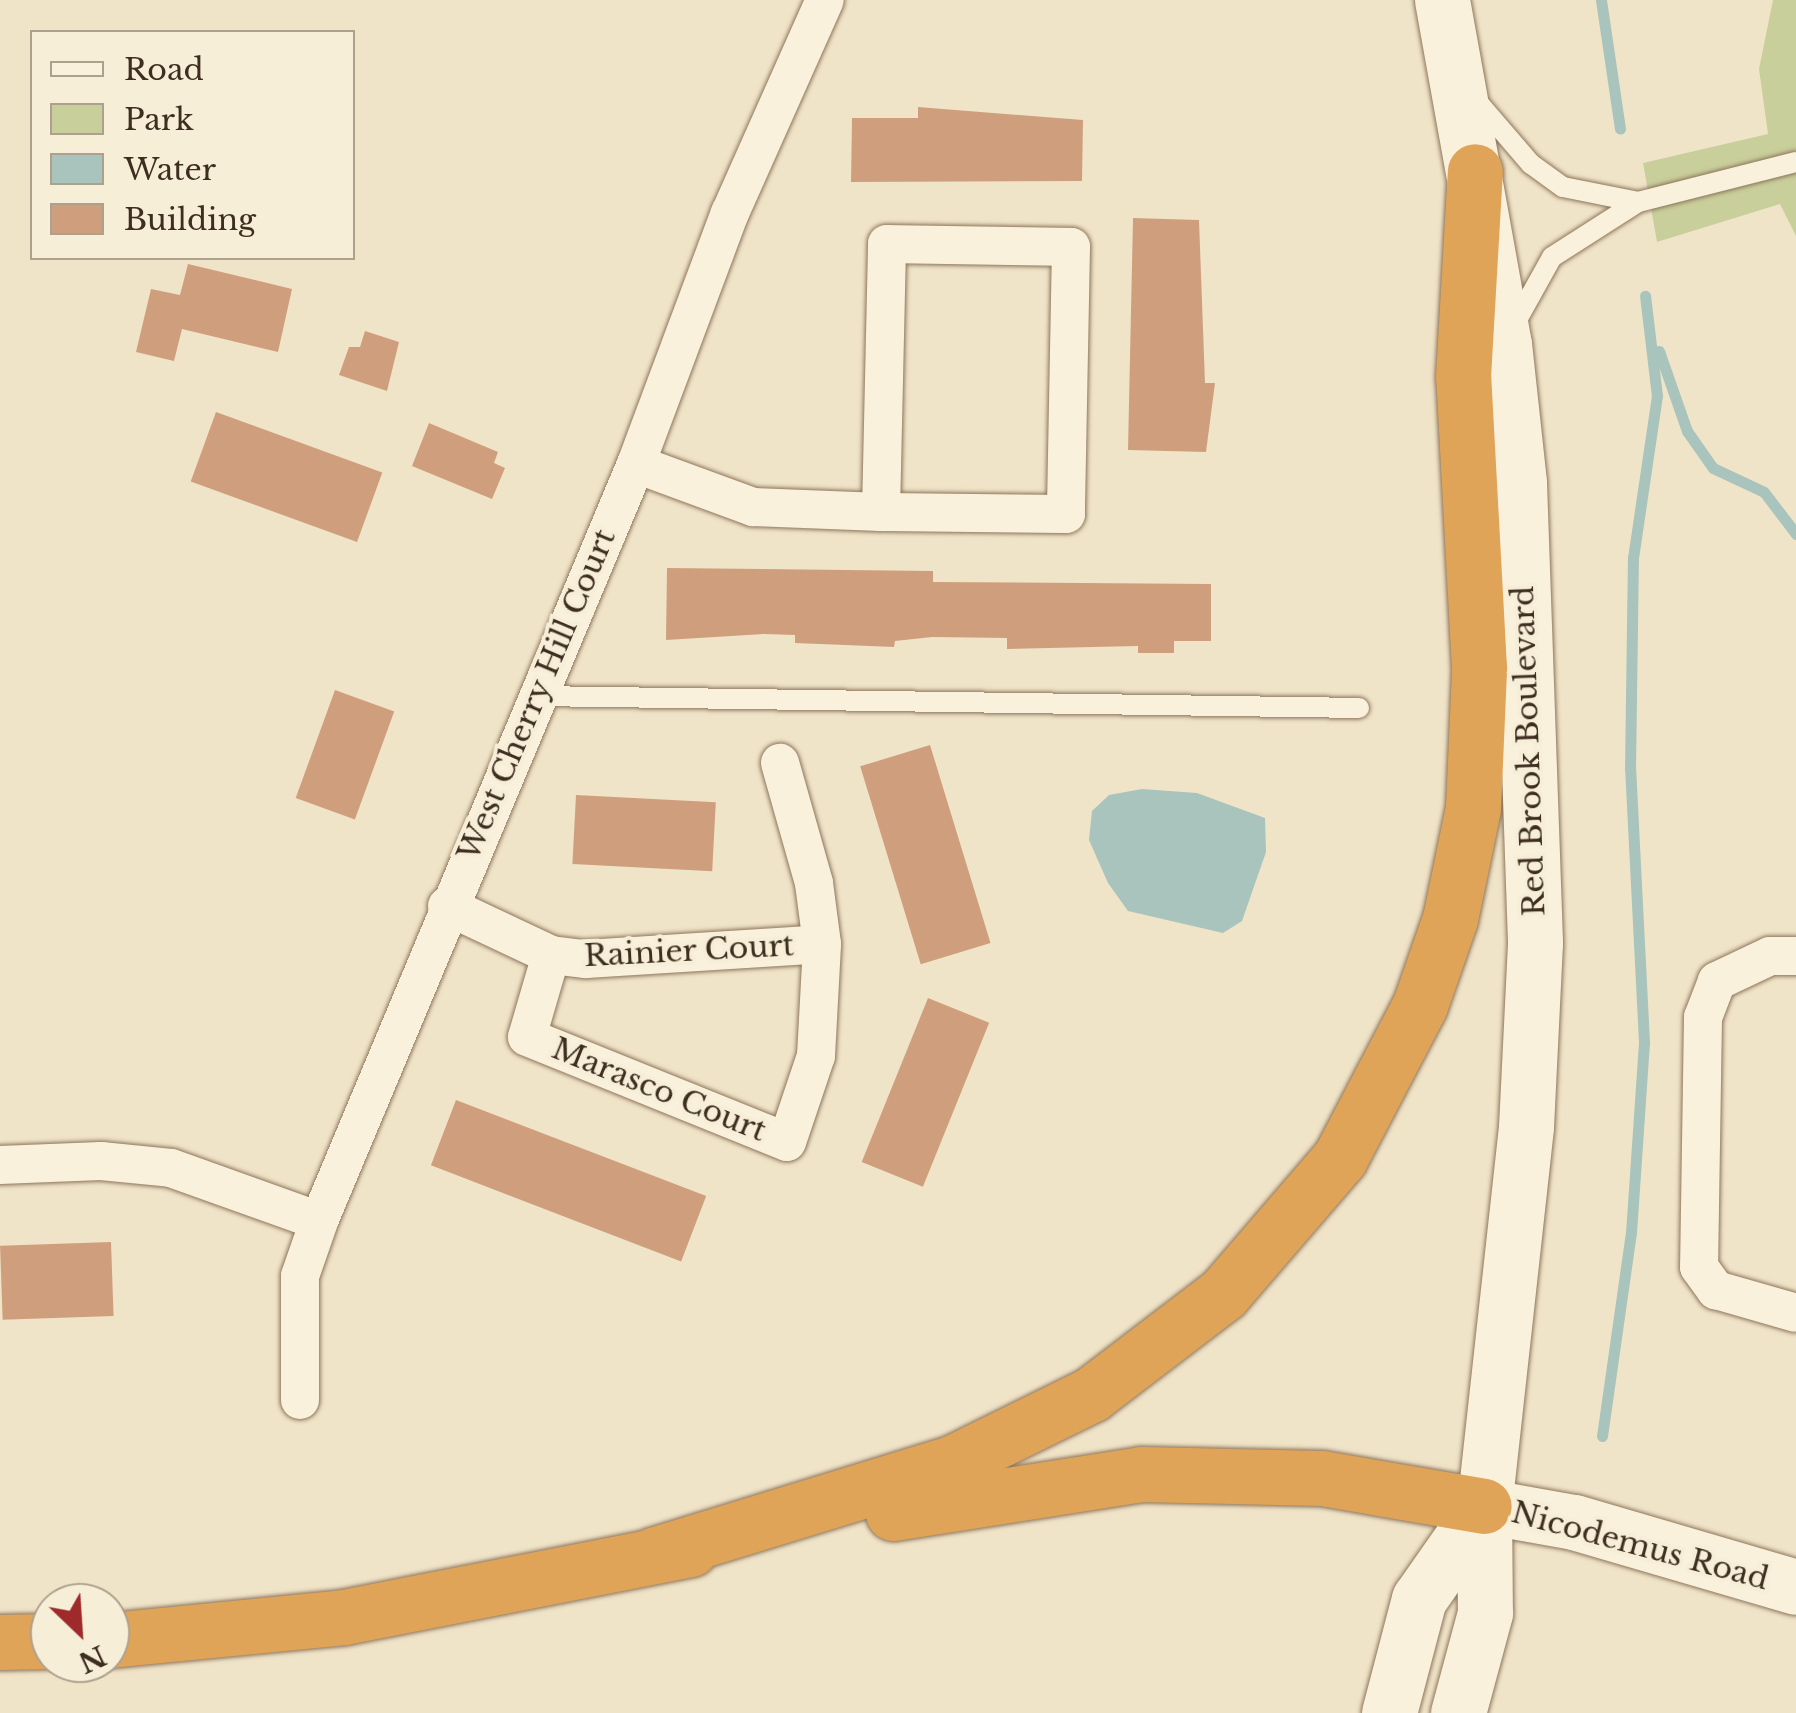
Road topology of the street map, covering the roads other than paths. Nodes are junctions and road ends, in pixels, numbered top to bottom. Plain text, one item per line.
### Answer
1 (824, 0) edge
2 (1442, 0) edge
3 (1462, 85) junction
4 (1796, 162) edge
5 (1475, 171) junction
6 (1638, 202) junction
7 (1504, 344) junction
8 (636, 464) junction
9 (881, 512) junction
10 (535, 696) junction
11 (1359, 708) dead end
12 (780, 763) dead end
13 (448, 906) junction
14 (822, 944) junction
15 (551, 954) junction
16 (1796, 956) edge
17 (0, 1165) edge
18 (319, 1222) junction
19 (1796, 1314) edge
20 (300, 1400) dead end
21 (1484, 1506) junction
22 (652, 1555) junction
23 (1796, 1587) edge
24 (130, 1638) edge
25 (30, 1641) edge
26 (0, 1642) edge
27 (1390, 1713) edge
28 (1458, 1713) edge

1 - 8 street, West Cherry Hill Court
2 - 3 main road, Red Brook Boulevard
3 - 5 main road, Red Brook Boulevard
3 - 6 lane
4 - 6 lane
5 - 7 main road, Red Brook Boulevard
5 - 22 highway
6 - 7 lane
7 - 21 main road, Red Brook Boulevard
8 - 9 street
8 - 10 street, West Cherry Hill Court
9 - 9 street
10 - 11 lane
10 - 13 street, West Cherry Hill Court
12 - 14 street, Marasco Court
13 - 15 street, Rainier Court
13 - 18 street, West Cherry Hill Court
14 - 15 street, Rainier Court
14 - 15 street, Marasco Court
16 - 19 street
17 - 18 street
18 - 20 street, West Cherry Hill Court
21 - 22 highway
21 - 23 main road, Nicodemus Road
21 - 27 main road
21 - 28 main road, Red Brook Boulevard
22 - 24 highway
25 - 26 highway

